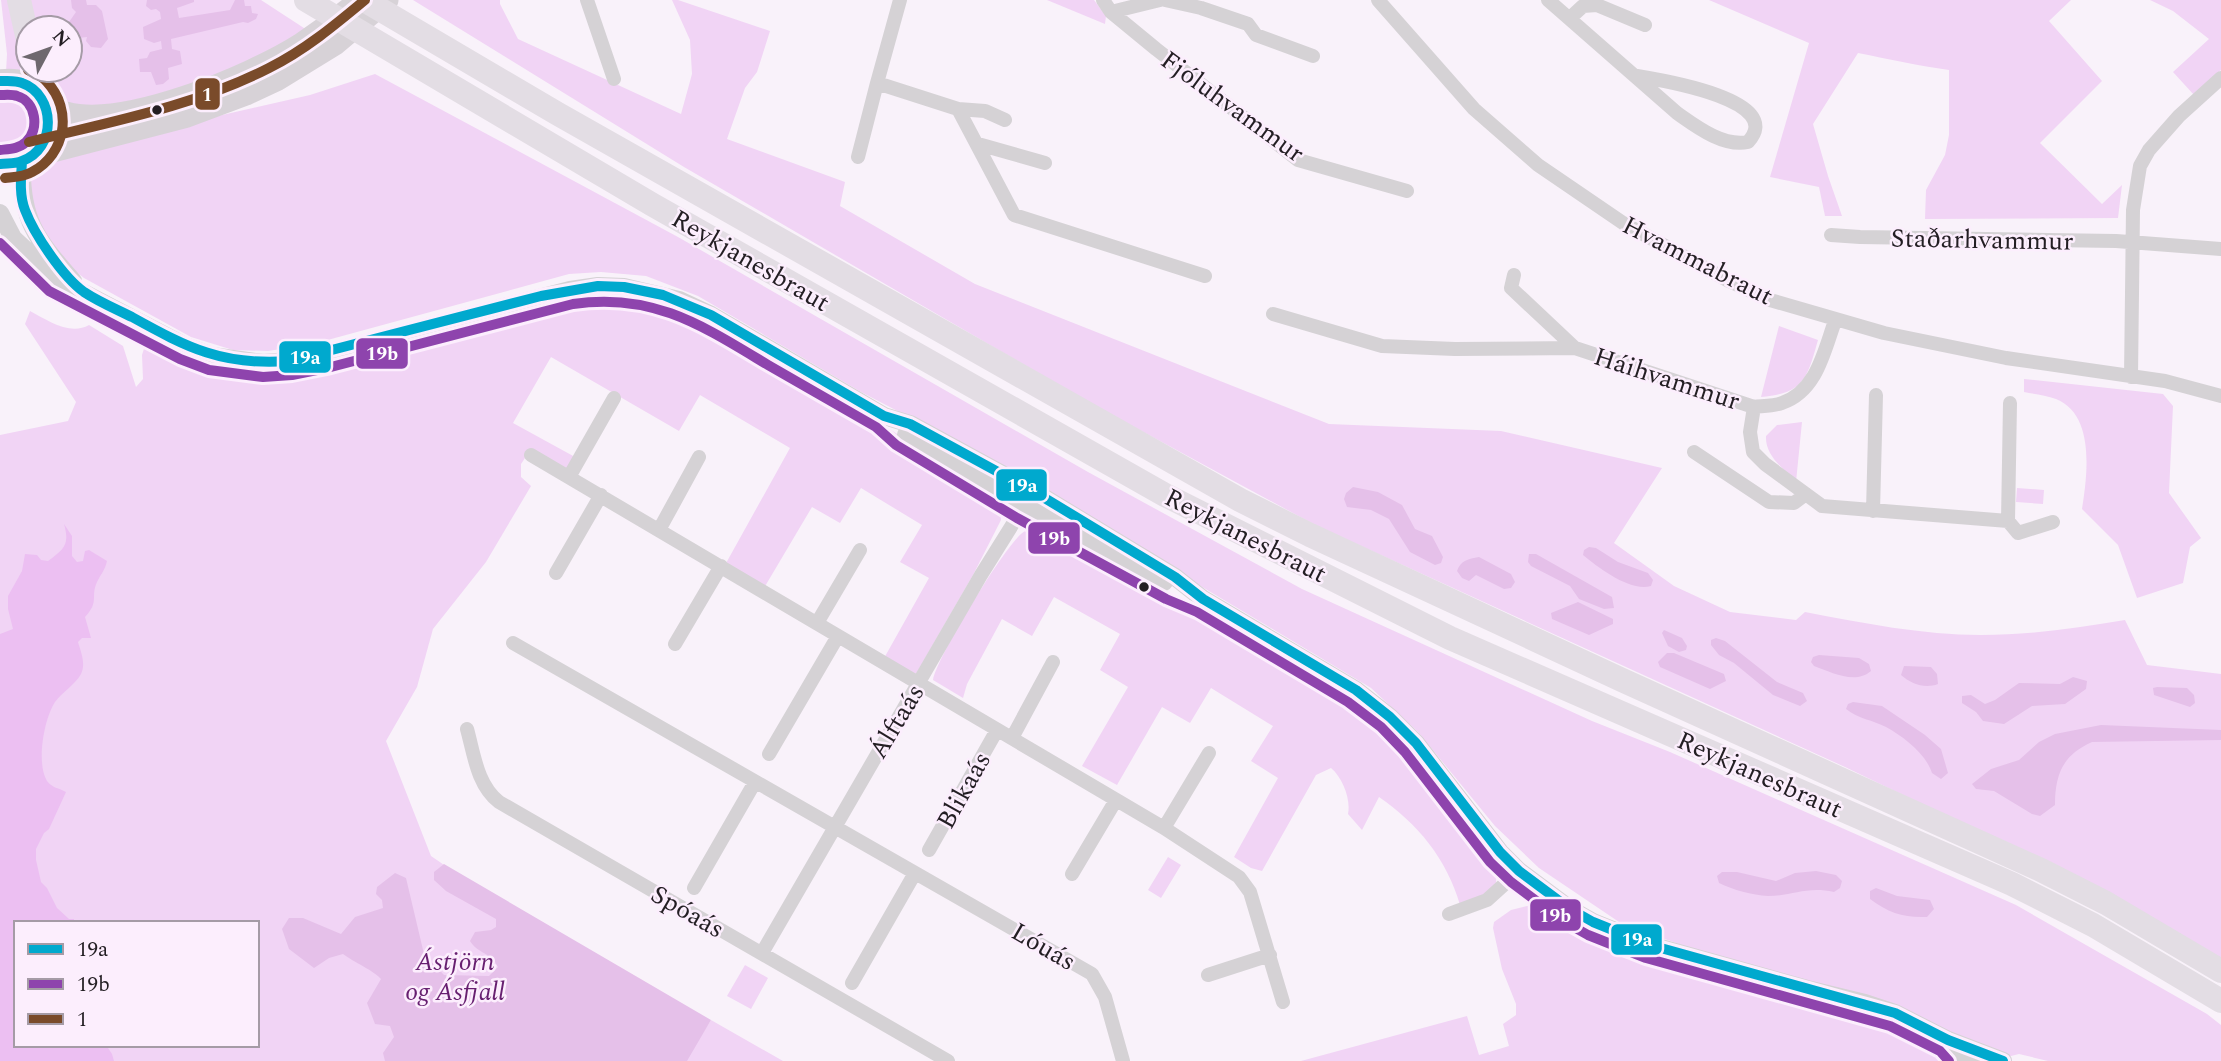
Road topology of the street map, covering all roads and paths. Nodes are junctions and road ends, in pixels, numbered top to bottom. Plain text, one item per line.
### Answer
1 (587, 0) edge
2 (900, 0) edge
3 (1163, 0) edge
4 (1378, 0) edge
5 (1548, 0) edge
6 (370, 1) edge
7 (315, 5) edge
8 (1107, 6) edge
9 (1570, 18) junction
10 (1645, 25) dead end
11 (1313, 56) dead end
12 (1637, 76) junction
13 (2221, 78) edge
14 (614, 79) dead end
15 (0, 81) edge
16 (877, 83) junction
17 (40, 89) edge
18 (958, 109) junction
19 (1005, 120) dead end
20 (978, 144) junction
21 (858, 157) dead end
22 (18, 161) edge
23 (1045, 163) dead end
24 (1407, 191) dead end
25 (0, 213) edge
26 (1830, 235) dead end
27 (2134, 242) junction
28 (2221, 249) edge
29 (1514, 275) dead end
30 (1205, 276) dead end
31 (86, 293) junction
32 (1273, 314) dead end
33 (1835, 321) junction
34 (1575, 348) junction
35 (2132, 377) junction
36 (1876, 395) dead end
37 (2221, 396) edge
38 (614, 398) dead end
39 (2010, 403) dead end
40 (1754, 407) junction
41 (1694, 452) dead end
42 (531, 454) dead end
43 (699, 457) dead end
44 (569, 477) junction
45 (1806, 494) junction
46 (601, 495) junction
47 (1029, 498) junction
48 (1873, 511) junction
49 (2008, 521) junction
50 (2053, 522) dead end
51 (659, 530) junction
52 (860, 550) dead end
53 (721, 566) junction
54 (556, 573) dead end
55 (817, 623) junction
56 (838, 636) junction
57 (513, 643) dead end
58 (675, 644) dead end
59 (1053, 662) dead end
60 (919, 684) junction
61 (467, 729) dead end
62 (997, 730) junction
63 (1012, 738) junction
64 (1209, 753) dead end
65 (769, 754) dead end
66 (755, 782) junction
67 (1116, 800) junction
68 (834, 827) junction
69 (1164, 828) junction
70 (929, 850) dead end
71 (1519, 871) junction
72 (915, 873) junction
73 (1072, 874) dead end
74 (694, 888) dead end
75 (1449, 914) dead end
76 (762, 953) junction
77 (1270, 955) junction
78 (2221, 971) edge
79 (1208, 975) dead end
80 (852, 983) dead end
81 (2221, 1001) edge
82 (1283, 1002) dead end
83 (1948, 1040) junction
84 (948, 1061) edge
85 (1123, 1061) edge
86 (1969, 1061) edge
87 (2003, 1061) edge

1 - 14 street
2 - 16 street
3 - 8 street, Fjóluhvammur
3 - 11 street, Fjóluhvammur
4 - 33 street, Hvammabraut
5 - 9 street
6 - 17 main road
6 - 22 main road
6 - 78 highway, Reykjanesbraut
7 - 81 highway, Reykjanesbraut
8 - 24 street, Fjóluhvammur
9 - 10 street
9 - 12 street
12 - 12 street
13 - 27 street
15 - 17 main road
16 - 18 street
16 - 21 street
17 - 22 main road
18 - 19 street
18 - 20 street
20 - 23 street
20 - 30 street
22 - 31 street
25 - 31 street
26 - 27 street, Staðarhvammur
27 - 28 street, Staðarhvammur
27 - 35 street
29 - 34 street, Háihvammur
31 - 47 street
32 - 34 street, Háihvammur
33 - 35 street, Hvammabraut
33 - 40 street, Háihvammur
34 - 40 street, Háihvammur
35 - 37 street, Hvammabraut
36 - 48 street
38 - 44 street
39 - 49 street
40 - 45 street
41 - 45 street
42 - 44 street, Blikaás
43 - 51 street
44 - 46 street, Blikaás
45 - 48 street
46 - 51 street, Blikaás
46 - 54 street
47 - 60 street, Álftaás
47 - 71 street
48 - 49 street
49 - 50 street
51 - 53 street, Blikaás
52 - 55 street
53 - 55 street, Blikaás
53 - 58 street
55 - 56 street, Blikaás
56 - 60 street, Blikaás
56 - 65 street
57 - 66 street, Lóuás
59 - 63 street, Blikaás
60 - 62 street, Blikaás
60 - 68 street, Álftaás
61 - 76 street, Spóaás
62 - 63 street, Blikaás
62 - 70 street, Blikaás
63 - 67 street, Blikaás
64 - 69 street
66 - 68 street, Lóuás
66 - 74 street
67 - 69 street, Blikaás
67 - 73 street
68 - 72 street, Lóuás
68 - 76 street, Álftaás
69 - 77 street, Blikaás
71 - 75 street
71 - 83 street
72 - 80 street
72 - 85 street, Lóuás
76 - 84 street, Spóaás
77 - 79 street
77 - 82 street, Blikaás
83 - 86 street
83 - 87 street

